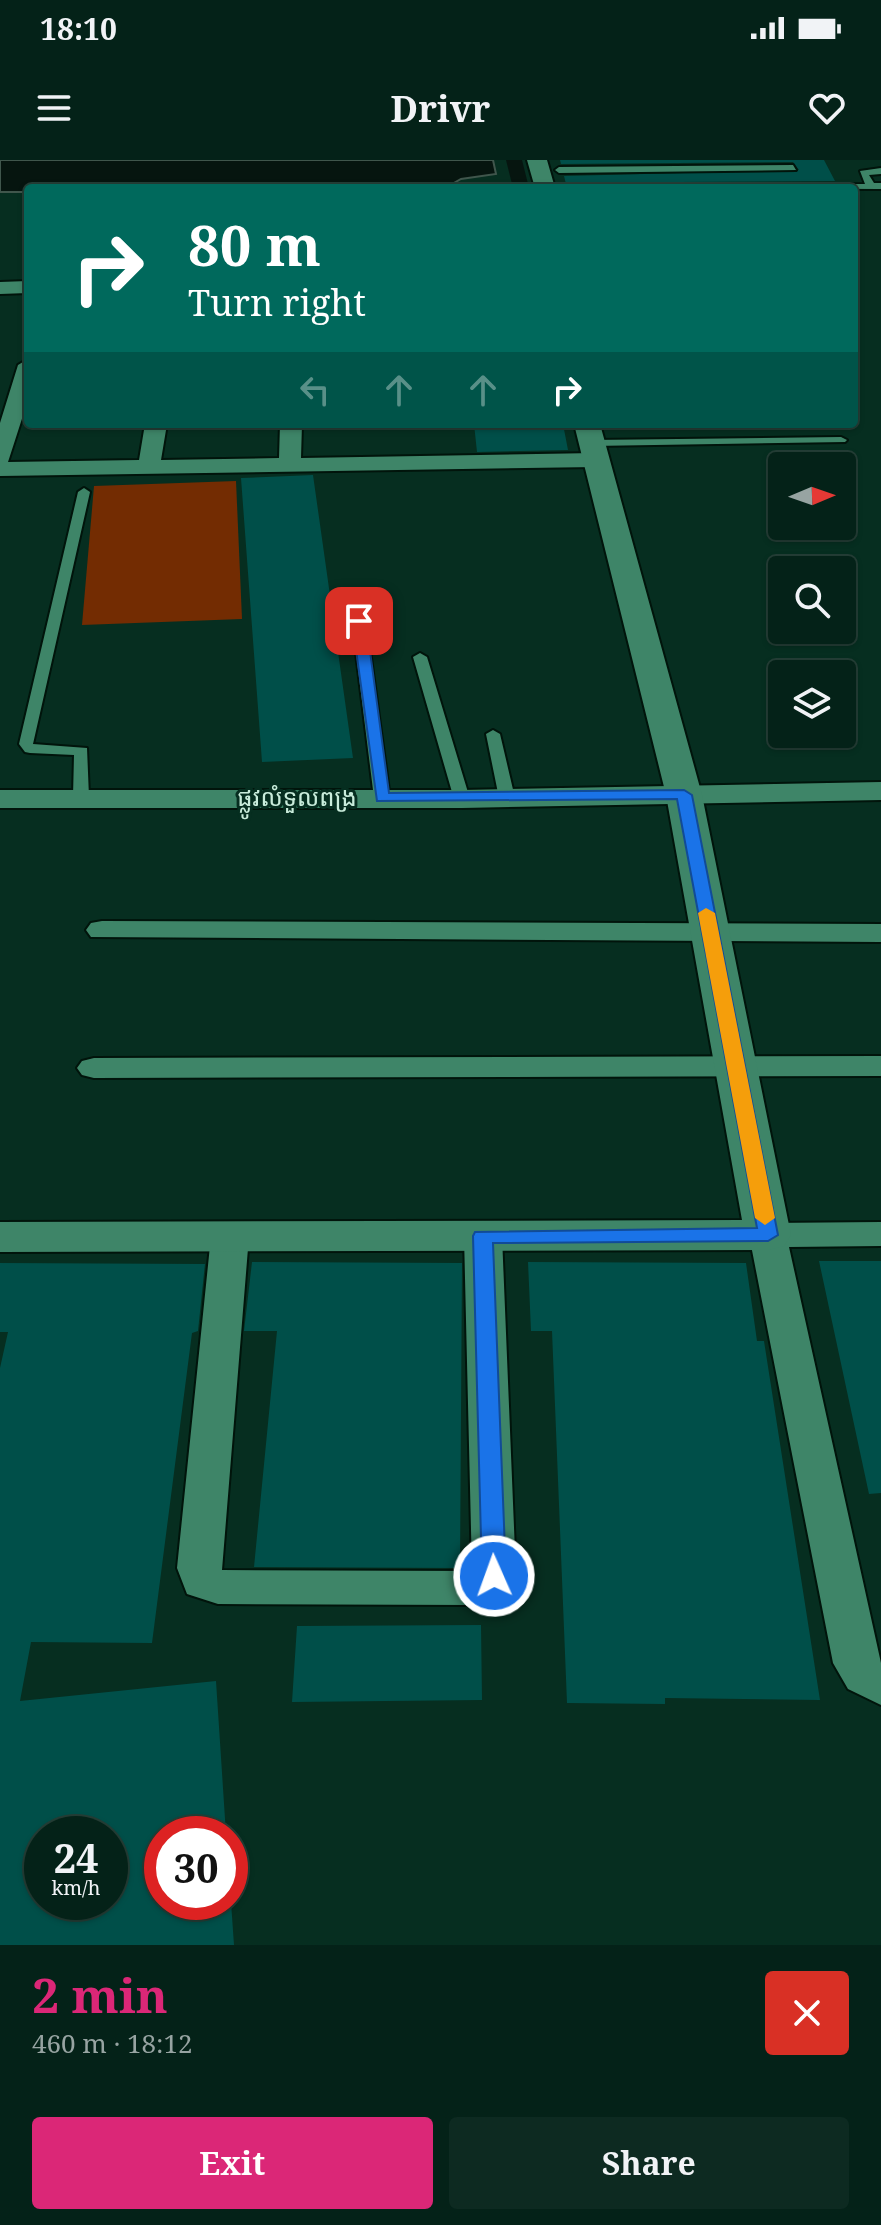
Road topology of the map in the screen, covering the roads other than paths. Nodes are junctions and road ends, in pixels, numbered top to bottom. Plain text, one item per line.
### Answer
1 (537, 160) edge
2 (858, 160) edge
3 (790, 164) edge
4 (673, 165) edge
5 (559, 170) dead end
6 (881, 171) edge
7 (866, 172) junction
8 (544, 184) edge
9 (679, 184) edge
10 (802, 184) edge
11 (876, 186) edge
12 (24, 287) edge
13 (0, 288) edge
14 (24, 367) edge
15 (0, 369) edge
16 (22, 406) edge
17 (155, 428) edge
18 (291, 428) edge
19 (841, 440) dead end
20 (592, 442) edge
21 (0, 458) edge
22 (290, 464) junction
23 (149, 466) junction
24 (0, 469) edge
25 (84, 492) dead end
26 (359, 621) dead end
27 (420, 657) dead end
28 (493, 734) dead end
29 (881, 791) edge
30 (684, 795) junction
31 (81, 797) junction
32 (382, 798) junction
33 (507, 798) junction
34 (0, 799) edge
35 (462, 799) junction
36 (102, 930) dead end
37 (881, 933) edge
38 (710, 934) junction
39 (736, 1066) junction
40 (881, 1066) edge
41 (94, 1068) dead end
42 (881, 1234) edge
43 (768, 1235) junction
44 (230, 1236) junction
45 (483, 1236) junction
46 (0, 1237) edge
47 (881, 1686) edge

1 - 8 street
2 - 7 lane
3 - 4 lane
3 - 10 lane
4 - 5 lane
4 - 9 lane
6 - 7 lane
7 - 11 lane
12 - 13 street
14 - 15 street
16 - 21 street
17 - 23 street
18 - 22 street
19 - 20 lane
20 - 22 street
20 - 30 street
22 - 23 street
23 - 24 street
25 - 31 lane
26 - 32 lane
27 - 35 lane
28 - 33 lane
29 - 30 street, ផ្លូវលំទួលពង្រ
30 - 33 street, ផ្លូវលំទួលពង្រ
30 - 38 street
31 - 32 street, ផ្លូវលំទួលពង្រ
31 - 34 street, ផ្លូវលំទួលពង្រ
32 - 35 street, ផ្លូវលំទួលពង្រ
33 - 35 street, ផ្លូវលំទួលពង្រ
36 - 38 street
37 - 38 street
38 - 39 street
39 - 40 street
39 - 41 street
39 - 43 street
42 - 43 street
43 - 45 street
43 - 47 street
44 - 45 street
44 - 45 street
44 - 46 street

